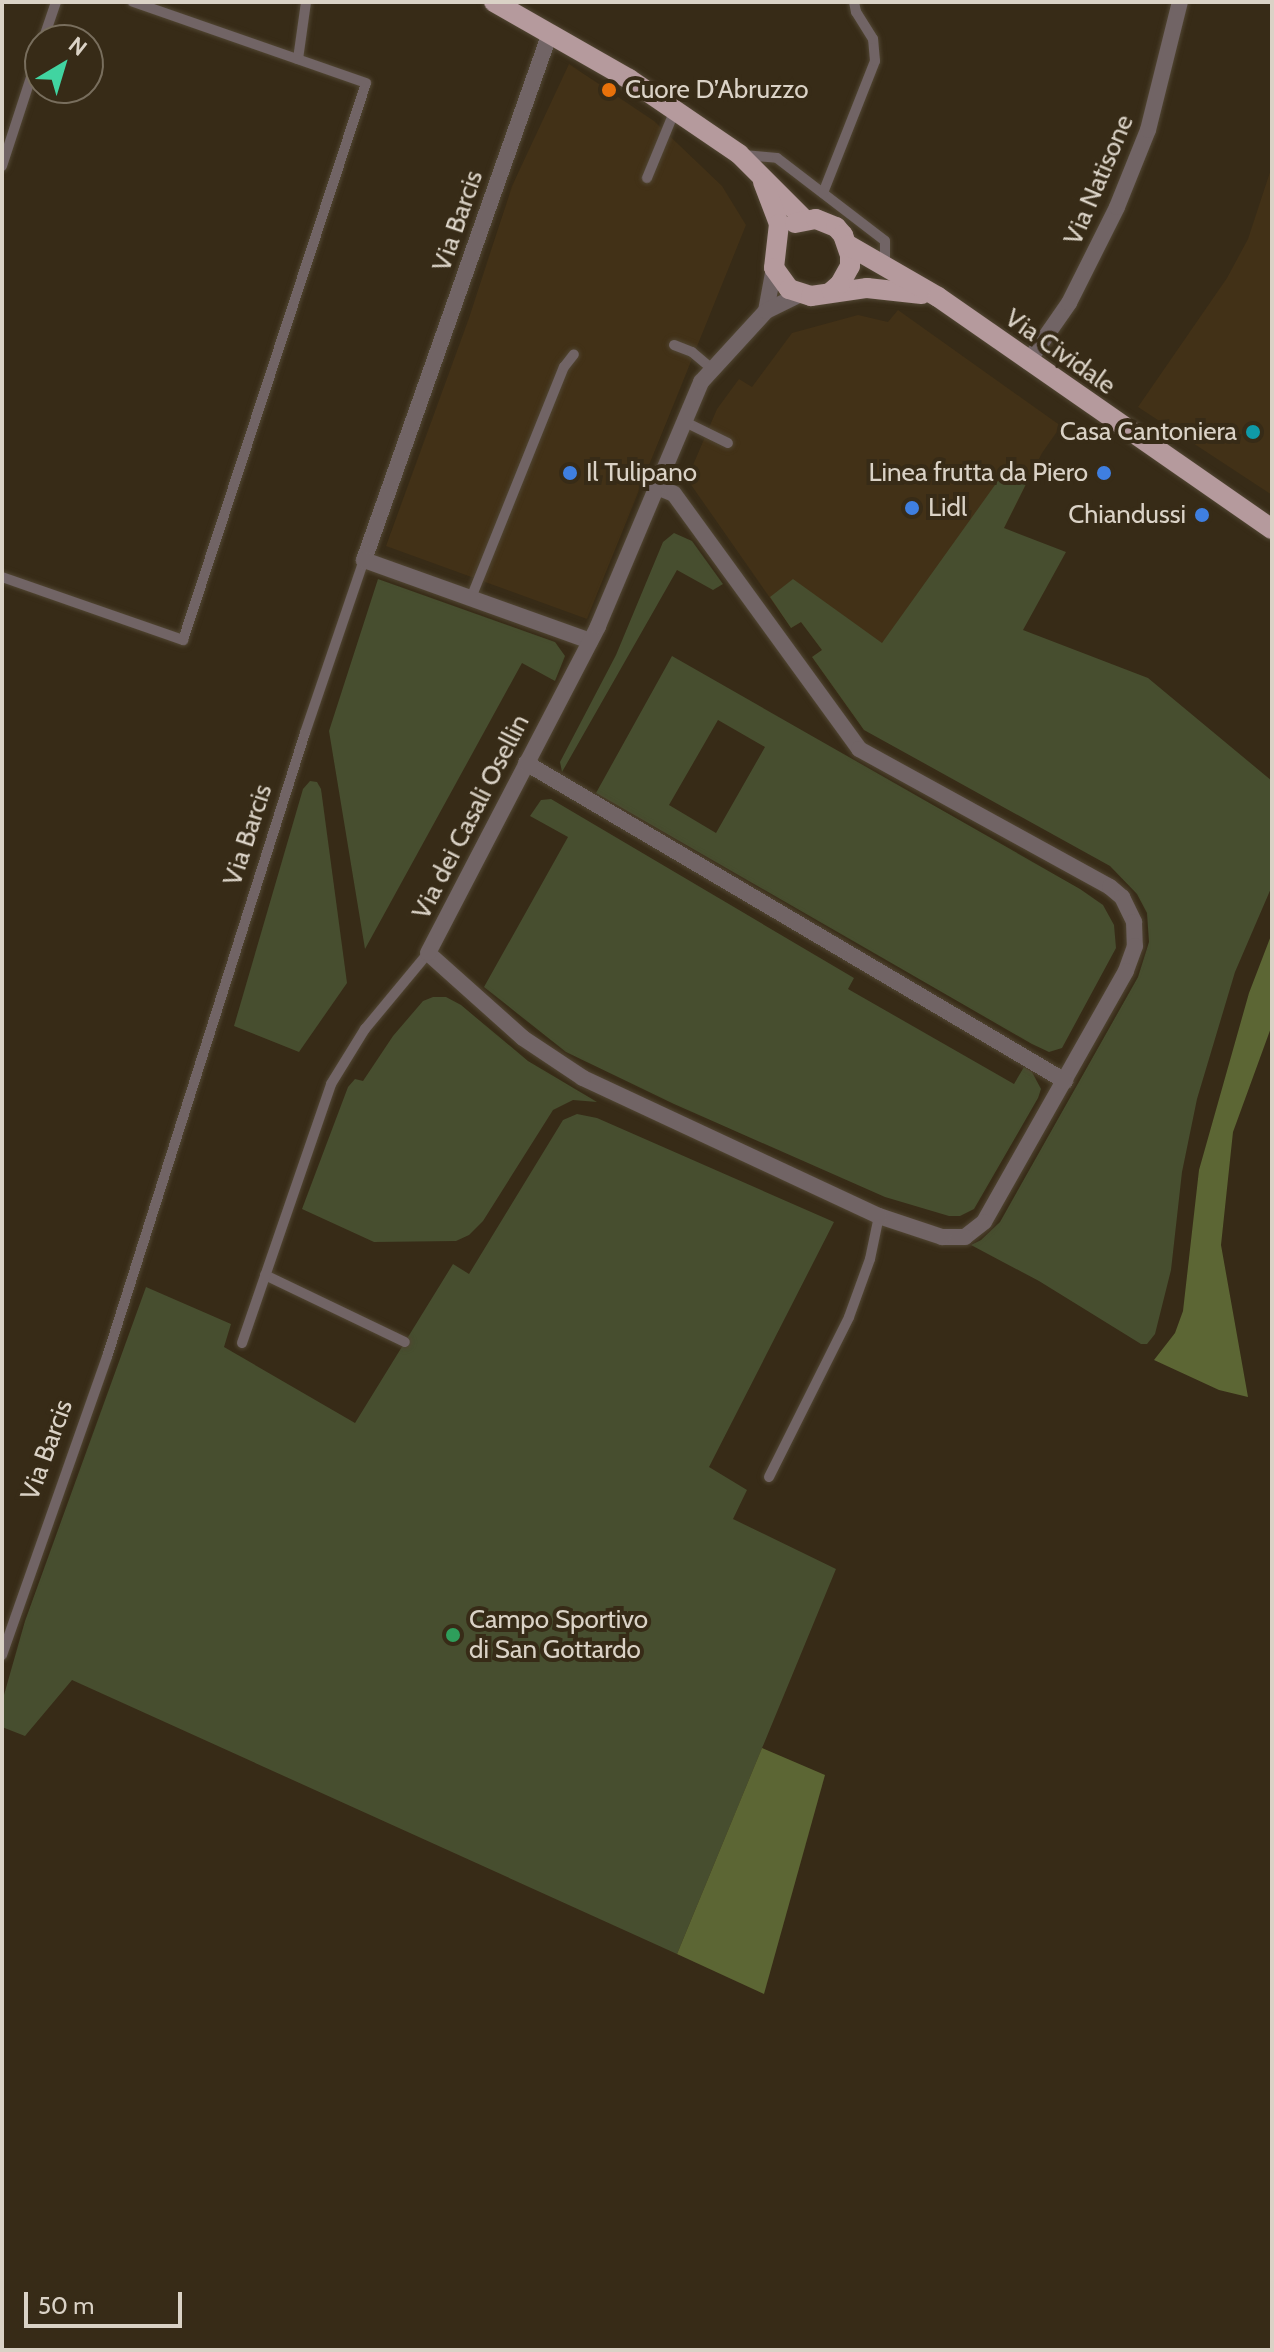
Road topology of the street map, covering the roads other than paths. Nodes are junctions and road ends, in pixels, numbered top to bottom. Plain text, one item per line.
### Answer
1 (56, 2) edge
2 (133, 2) edge
3 (306, 2) edge
4 (494, 2) edge
5 (854, 2) edge
6 (1180, 2) edge
7 (48, 24) edge
8 (550, 33) junction
9 (298, 59) junction
10 (24, 99) edge
11 (675, 110) junction
12 (739, 154) junction
13 (2, 166) edge
14 (758, 172) junction
15 (647, 178) dead end
16 (823, 193) junction
17 (840, 218) junction
18 (805, 220) junction
19 (778, 239) junction
20 (848, 245) junction
21 (885, 265) junction
22 (774, 268) junction
23 (832, 291) junction
24 (801, 294) junction
25 (938, 297) junction
26 (766, 311) junction
27 (674, 345) dead end
28 (574, 354) dead end
29 (1028, 362) junction
30 (712, 369) junction
31 (683, 421) junction
32 (728, 443) dead end
33 (657, 487) junction
34 (1272, 529) edge
35 (364, 560) junction
36 (2, 577) edge
37 (471, 598) junction
38 (590, 641) junction
39 (526, 763) junction
40 (428, 953) junction
41 (1065, 1081) junction
42 (879, 1216) junction
43 (265, 1275) junction
44 (405, 1342) dead end
45 (242, 1343) dead end
46 (769, 1477) dead end
47 (2, 1655) edge

1 - 7 lane
2 - 9 lane
3 - 9 lane
4 - 8 main road
5 - 16 lane
6 - 29 street, Via Natisone
8 - 11 main road
8 - 35 street, Via Barcis
9 - 36 lane
10 - 13 lane
11 - 12 main road
11 - 15 lane
12 - 14 main road
12 - 16 lane
14 - 18 main road
14 - 19 main road
16 - 17 lane
17 - 18 main road
17 - 20 main road, Via Cividale
17 - 21 lane
18 - 19 main road
19 - 22 main road
20 - 21 main road, Via Cividale
20 - 23 main road
21 - 25 main road, Via Cividale
22 - 24 main road
22 - 26 street
23 - 24 main road, Via Cividale
23 - 25 main road, Via Cividale
24 - 26 street, Via dei Casali Osellin
25 - 29 main road, Via Cividale
26 - 30 street, Via dei Casali Osellin
27 - 30 lane
28 - 37 lane
29 - 34 main road, Via Cividale
30 - 31 street, Via dei Casali Osellin
31 - 32 lane
31 - 33 street, Via dei Casali Osellin
33 - 38 street, Via dei Casali Osellin
33 - 41 street
35 - 37 street
35 - 47 lane, Via Barcis
37 - 38 street
38 - 39 street, Via dei Casali Osellin
39 - 40 street, Via dei Casali Osellin
39 - 41 street
40 - 42 street, Via dei Casali Osellin
40 - 43 lane
41 - 42 street, Via dei Casali Osellin
42 - 46 lane
43 - 44 lane
43 - 45 lane

